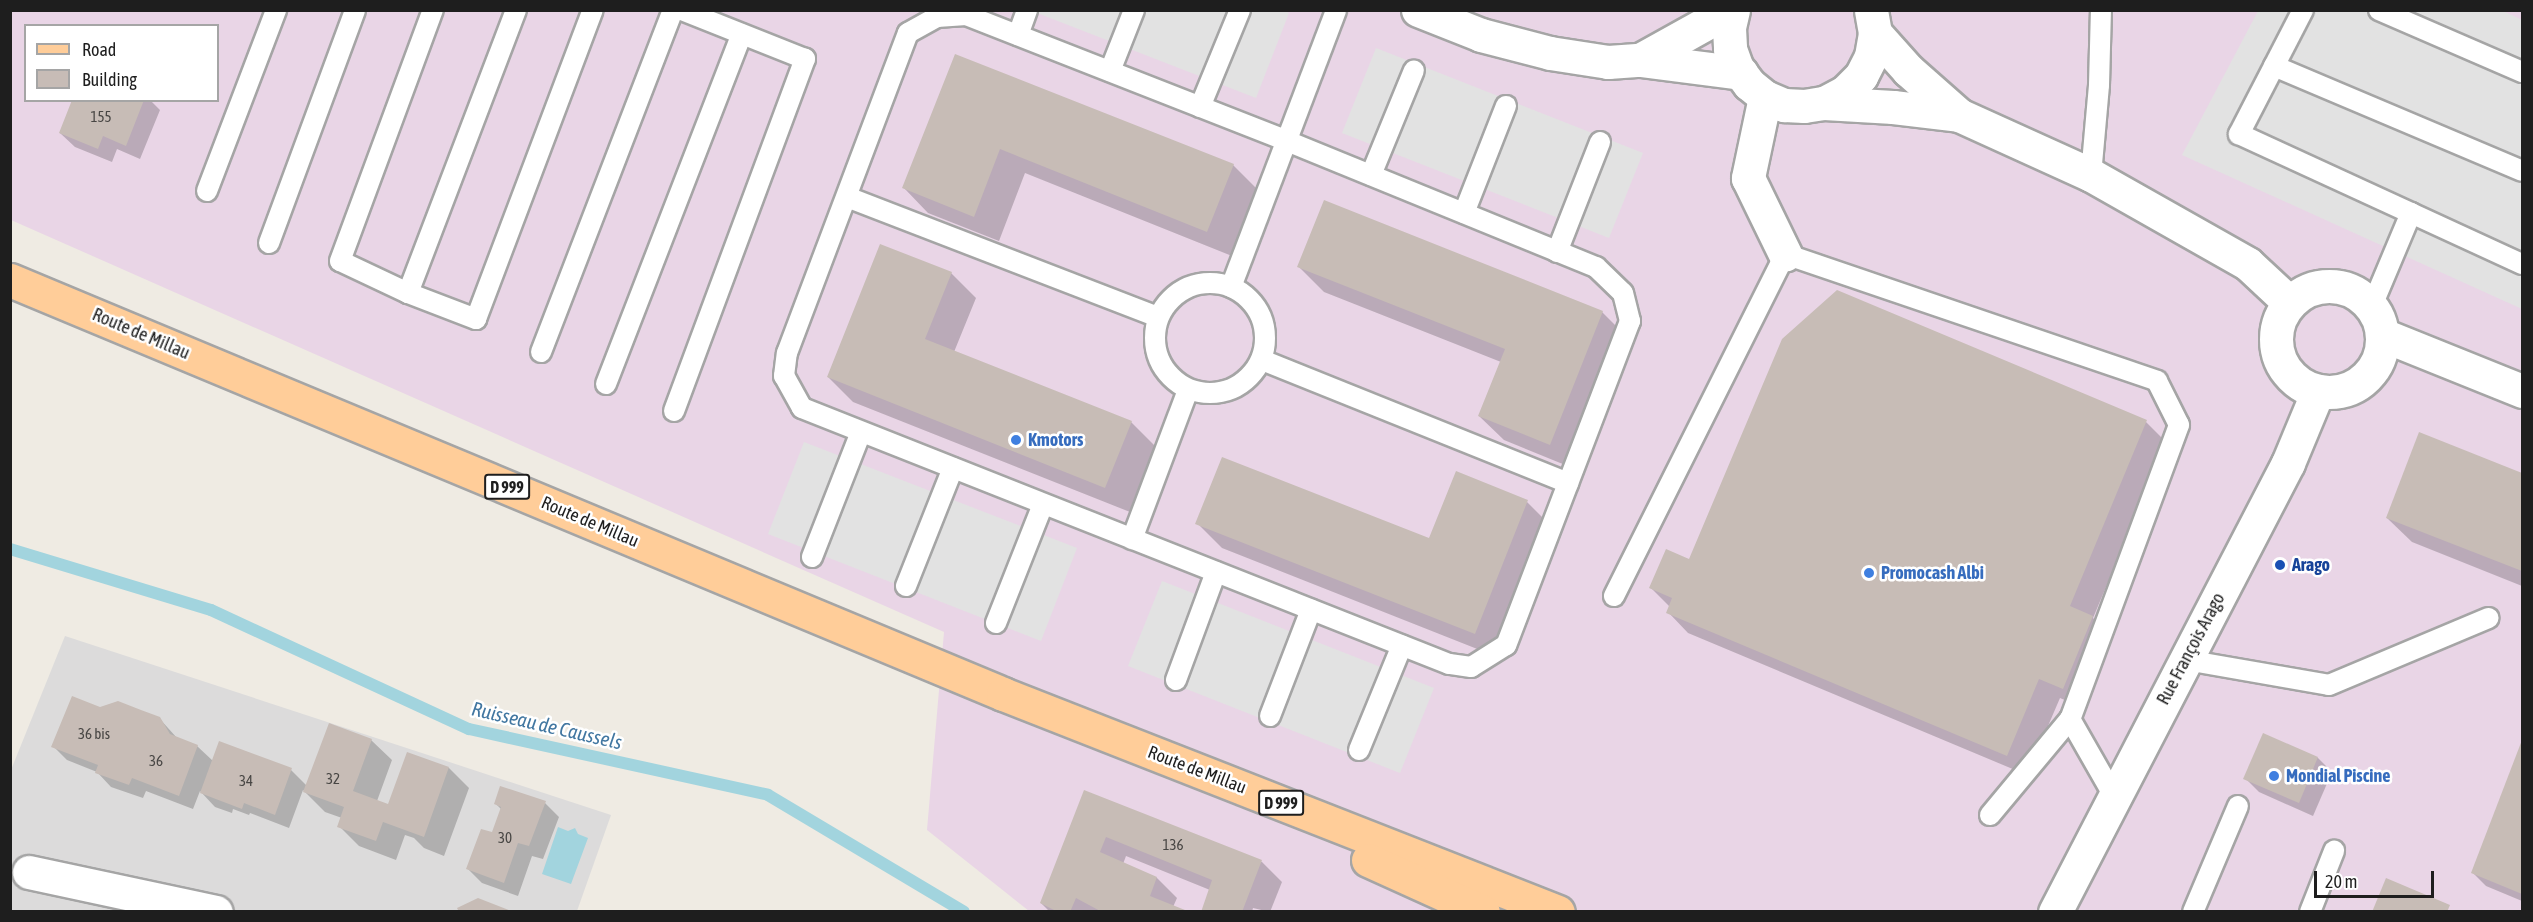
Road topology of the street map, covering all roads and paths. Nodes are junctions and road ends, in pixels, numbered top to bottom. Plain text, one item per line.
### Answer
1 (276, 10) edge
2 (355, 10) edge
3 (433, 10) edge
4 (516, 10) edge
5 (593, 10) edge
6 (673, 10) edge
7 (682, 10) edge
8 (1027, 10) edge
9 (1134, 10) edge
10 (1240, 10) edge
11 (1336, 10) edge
12 (1418, 10) edge
13 (1732, 10) edge
14 (2101, 10) edge
15 (2303, 10) edge
16 (2379, 10) edge
17 (1873, 22) edge
18 (742, 34) junction
19 (1018, 35) junction
20 (1640, 60) junction
21 (2274, 66) junction
22 (1414, 70) dead end
23 (1110, 71) junction
24 (2523, 72) edge
25 (1742, 73) junction
26 (1765, 97) junction
27 (1824, 103) junction
28 (1506, 106) dead end
29 (1200, 107) junction
30 (1959, 115) junction
31 (1287, 141) junction
32 (1600, 142) dead end
33 (2523, 171) edge
34 (1371, 175) junction
35 (2091, 176) junction
36 (207, 191) dead end
37 (847, 196) junction
38 (1464, 213) junction
39 (2412, 213) junction
40 (269, 243) dead end
41 (1557, 252) junction
42 (1785, 254) junction
43 (2523, 264) edge
44 (10, 280) edge
45 (1231, 287) junction
46 (408, 292) junction
47 (2290, 303) junction
48 (1158, 317) junction
49 (2377, 321) junction
50 (541, 352) dead end
51 (1262, 360) junction
52 (606, 384) dead end
53 (1188, 390) junction
54 (2318, 391) junction
55 (2523, 391) edge
56 (674, 411) dead end
57 (861, 432) junction
58 (953, 468) junction
59 (1568, 483) junction
60 (1043, 504) junction
61 (1132, 539) junction
62 (812, 557) dead end
63 (1216, 572) junction
64 (906, 586) dead end
65 (1614, 596) dead end
66 (1311, 610) junction
67 (2488, 618) dead end
68 (996, 623) dead end
69 (1402, 645) junction
70 (2186, 660) junction
71 (1176, 680) dead end
72 (1004, 694) junction
73 (1270, 716) dead end
74 (2070, 719) junction
75 (1359, 750) dead end
76 (2114, 796) junction
77 (2238, 806) dead end
78 (1990, 815) dead end
79 (2334, 851) dead end
80 (29, 872) dead end
81 (2059, 910) edge
82 (216, 912) edge
83 (1483, 912) edge
84 (1558, 912) edge
85 (2193, 912) edge
86 (2310, 912) edge

1 - 36 lane
2 - 40 lane
3 - 46 lane
4 - 46 lane
5 - 46 lane
6 - 50 lane
7 - 18 lane
8 - 19 lane
9 - 23 lane
10 - 29 lane
11 - 31 lane
12 - 20 street
13 - 20 street
13 - 25 street
14 - 35 lane
15 - 21 lane
16 - 24 lane
17 - 27 street
17 - 30 street
18 - 52 lane
18 - 56 lane
19 - 23 lane
19 - 37 lane
20 - 25 street
21 - 33 lane
21 - 39 lane
22 - 34 lane
23 - 29 lane
25 - 26 street
26 - 27 street
26 - 42 street
27 - 30 street
28 - 38 lane
29 - 31 lane
30 - 35 street
31 - 34 lane
31 - 45 lane
32 - 41 lane
34 - 38 lane
35 - 47 street
37 - 48 lane
37 - 57 lane
38 - 41 lane
39 - 43 lane
39 - 49 lane
41 - 59 lane
42 - 65 lane
42 - 74 lane
44 - 72 main road, Route de Millau / D 999
45 - 48 lane
45 - 51 lane
47 - 49 street
47 - 54 street
48 - 53 lane
49 - 54 street
49 - 55 street
51 - 53 lane
51 - 59 lane
53 - 61 lane
54 - 70 street, Rue François Arago
57 - 58 lane
57 - 62 lane
58 - 60 lane
58 - 64 lane
59 - 69 lane
60 - 61 lane
60 - 68 lane
61 - 63 lane
63 - 66 lane
63 - 71 lane
66 - 69 lane
66 - 73 lane
67 - 70 lane
69 - 75 lane
70 - 76 street, Rue François Arago
72 - 83 main road, Route de Millau / D 999
72 - 84 main road, Route de Millau / D 999
74 - 76 lane
74 - 78 lane
76 - 81 street, Rue François Arago
77 - 85 lane
79 - 86 lane
80 - 82 street

